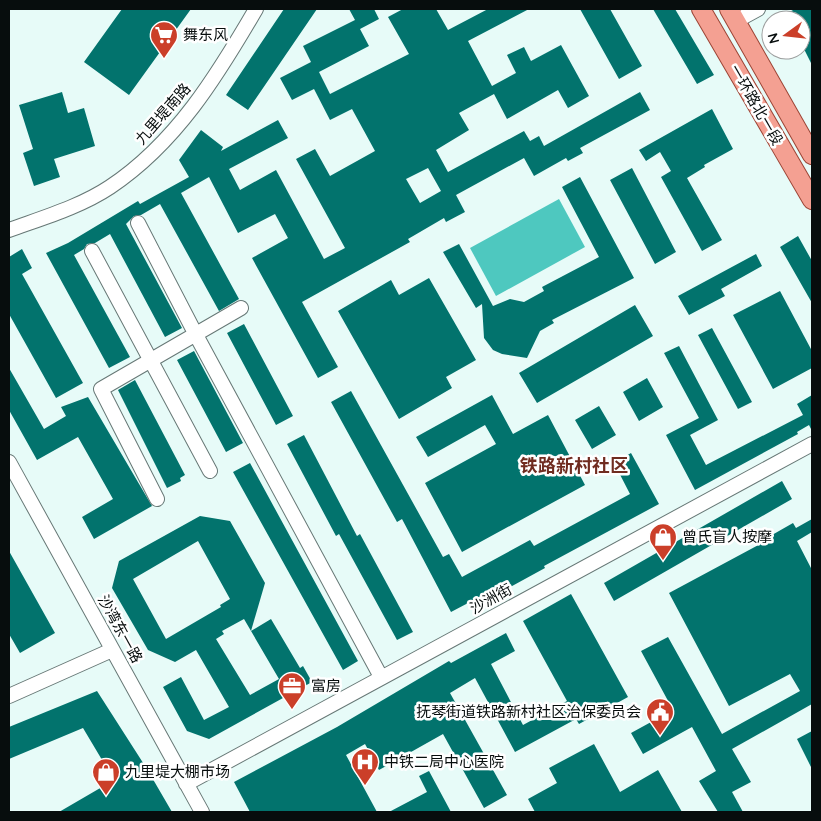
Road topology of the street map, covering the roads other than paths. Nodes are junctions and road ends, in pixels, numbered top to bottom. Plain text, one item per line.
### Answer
1 (256, 9) edge
2 (701, 9) edge
3 (758, 9) edge
4 (732, 15) edge
5 (812, 155) edge
6 (812, 200) edge
7 (138, 223) dead end
8 (9, 230) edge
9 (92, 251) dead end
10 (241, 308) dead end
11 (196, 335) junction
12 (150, 361) junction
13 (812, 444) edge
14 (9, 462) edge
15 (210, 471) dead end
16 (157, 498) dead end
17 (112, 650) junction
18 (381, 677) junction
19 (9, 696) edge
20 (186, 784) junction
21 (202, 812) edge

1 - 8 street, 九里堤南路
2 - 6 main road, 一环路北一段
3 - 4 street
4 - 5 main road, 一环路北一段
7 - 11 street
9 - 12 street
10 - 11 street
11 - 12 street
11 - 18 street
12 - 15 street
12 - 16 street
13 - 18 street, 沙洲街
14 - 17 street, 沙湾东一路
17 - 19 street
17 - 20 street, 沙湾东一路
18 - 20 street, 沙洲街
20 - 21 street, 沙湾东一路

